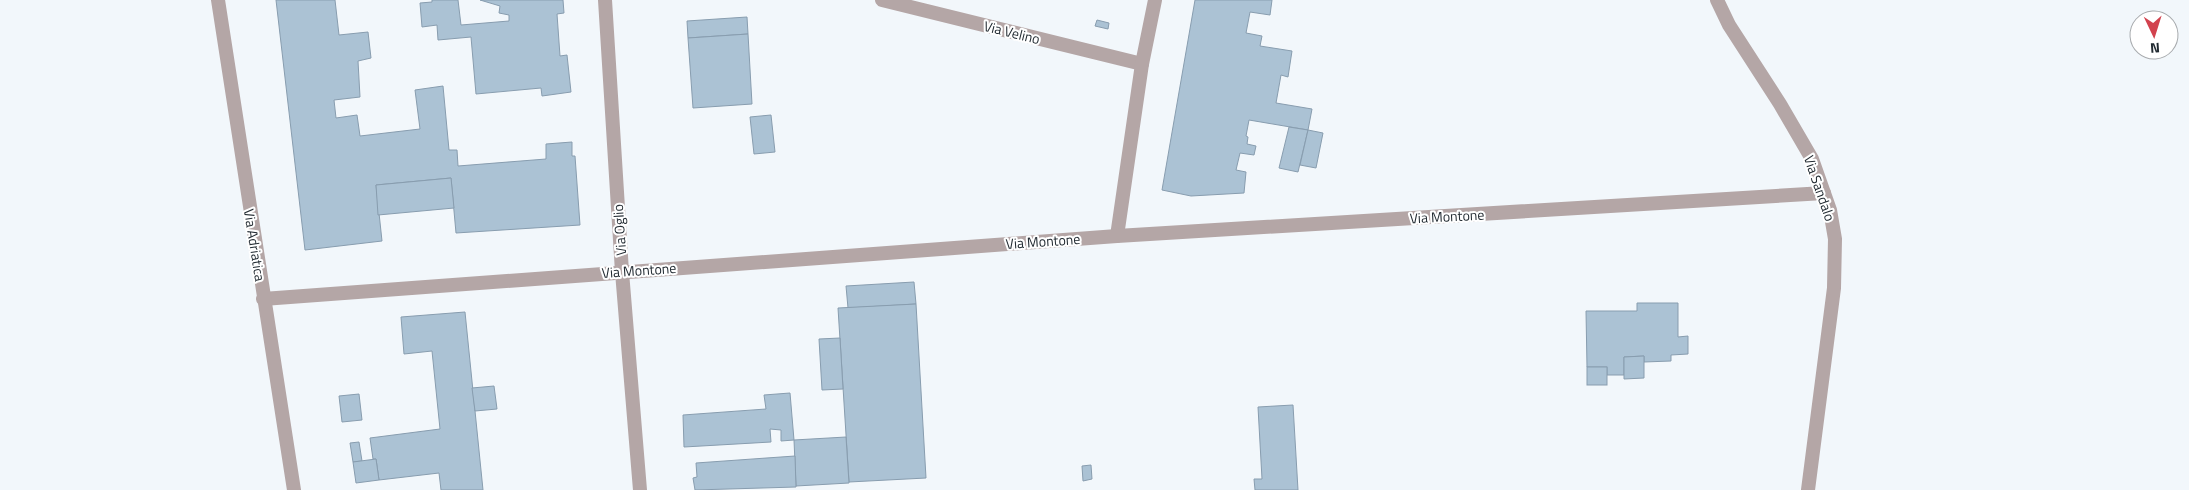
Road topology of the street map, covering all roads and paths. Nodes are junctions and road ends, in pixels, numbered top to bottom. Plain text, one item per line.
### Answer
1 (218, 0) edge
2 (605, 0) edge
3 (882, 0) edge
4 (1155, 0) edge
5 (1717, 0) edge
6 (1142, 64) junction
7 (1824, 193) junction
8 (1117, 236) junction
9 (622, 272) junction
10 (263, 299) junction
11 (294, 490) edge
12 (640, 490) edge
13 (1808, 490) edge

1 - 10 street, Via Adriatica
2 - 9 street, Via Oglio
3 - 6 street, Via Velino
4 - 6 street
5 - 7 street, Via Sandalo
6 - 8 street
7 - 8 street, Via Montone
7 - 13 street, Via Sandalo
8 - 9 street, Via Montone
9 - 10 street, Via Montone
9 - 12 street, Via Oglio
10 - 11 street, Via Adriatica

